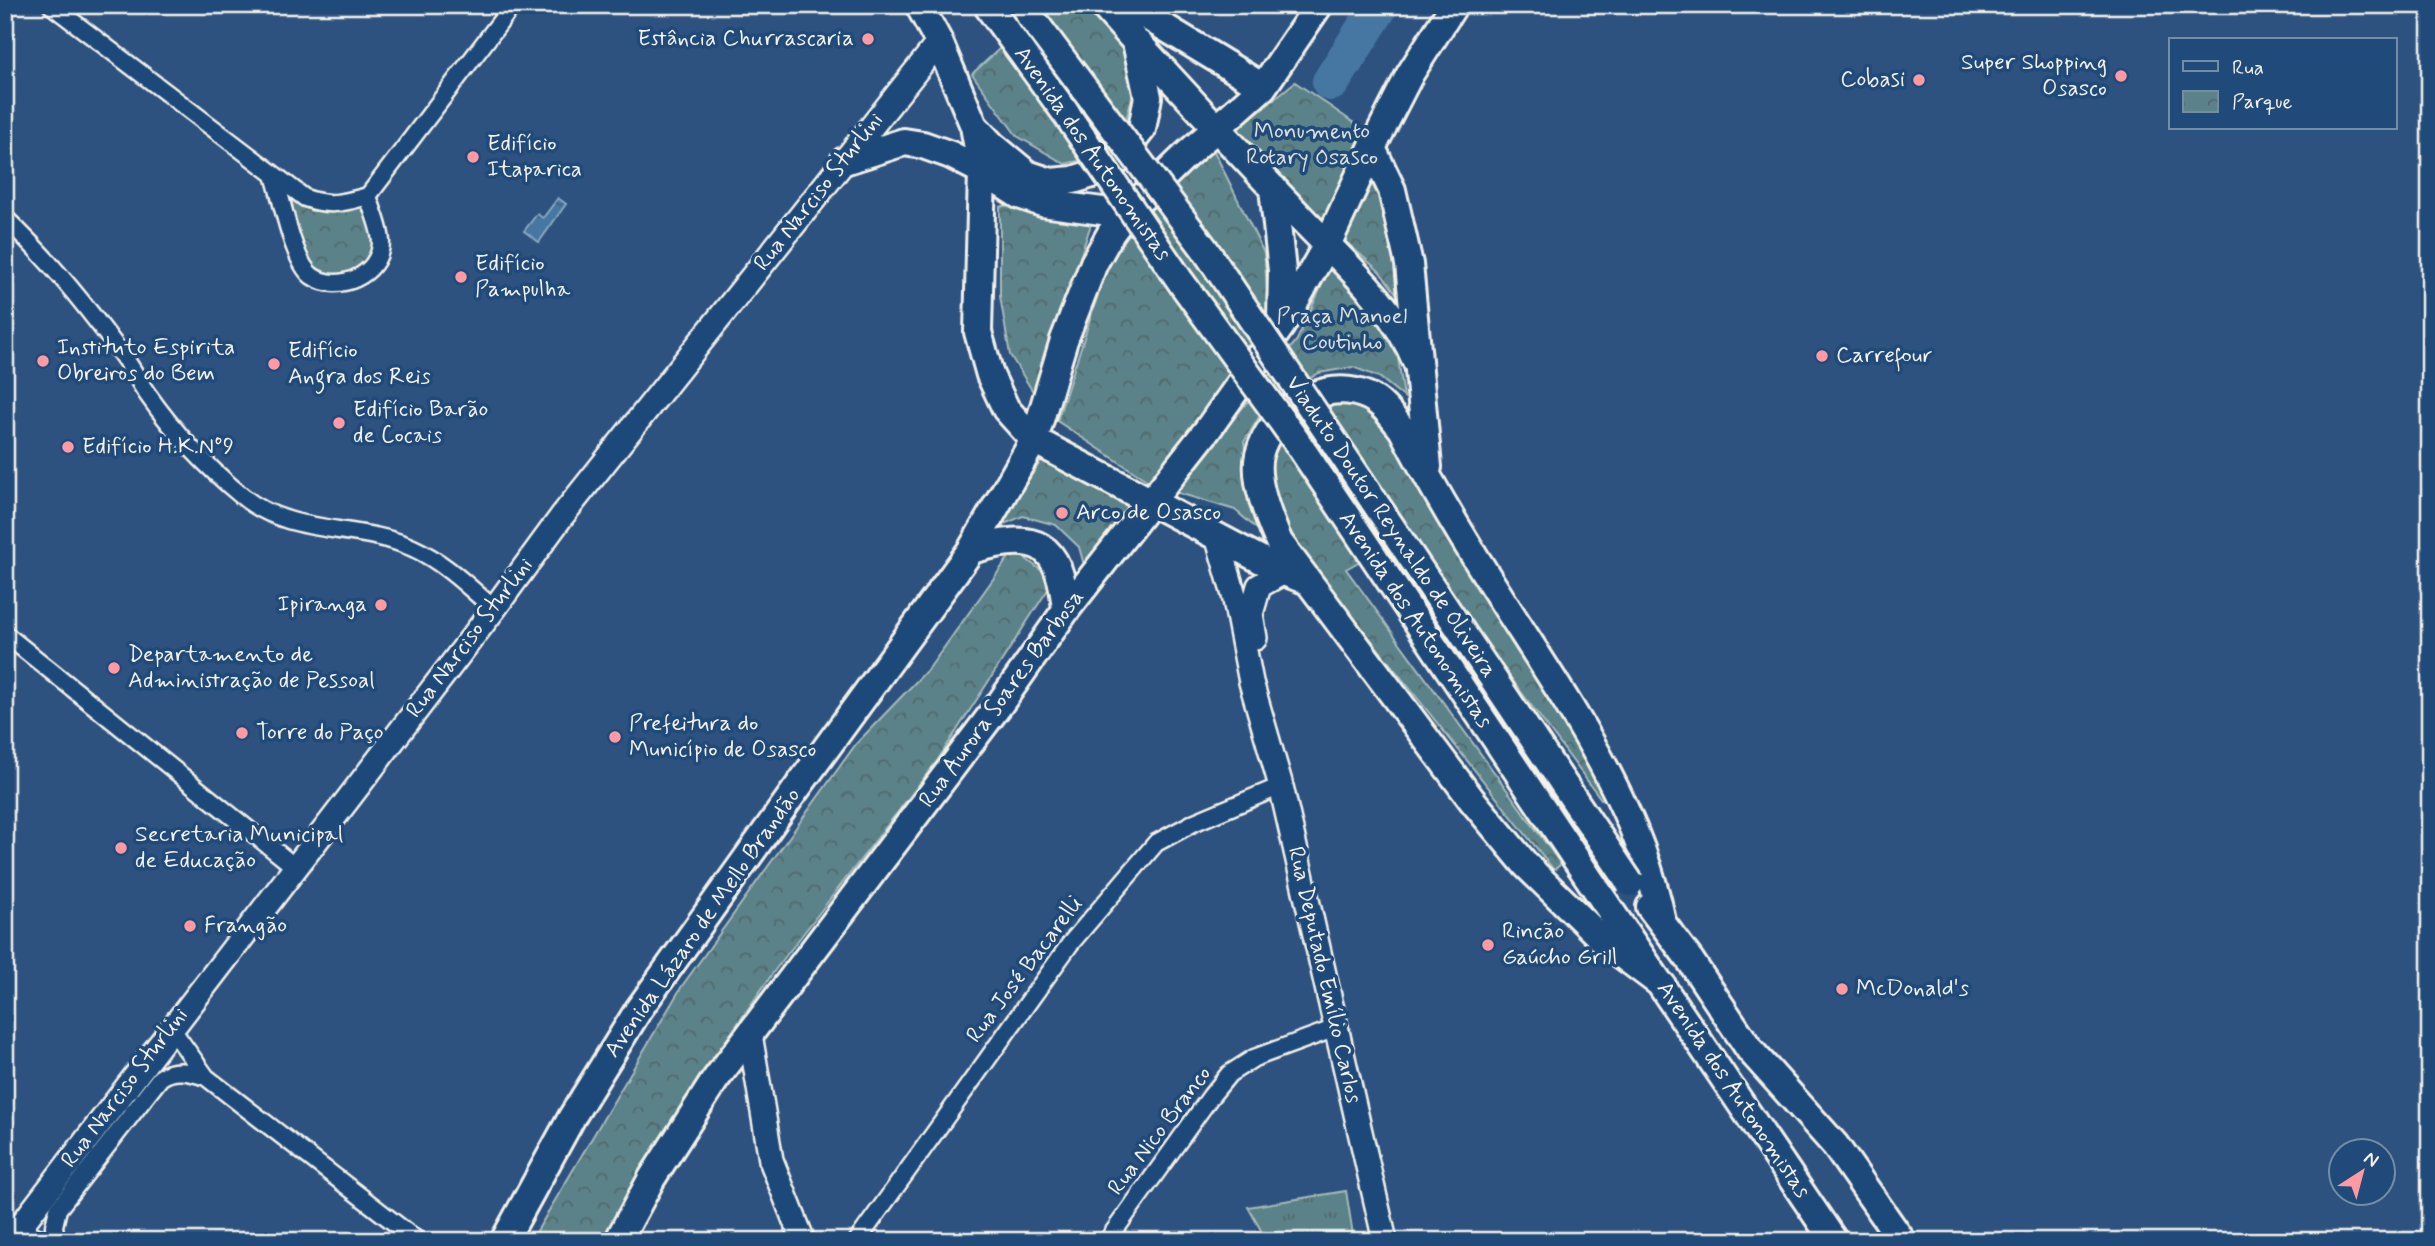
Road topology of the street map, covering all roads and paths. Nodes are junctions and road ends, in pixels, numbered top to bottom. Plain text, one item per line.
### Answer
1 (51, 5) edge
2 (513, 5) edge
3 (919, 5) edge
4 (987, 5) edge
5 (1023, 5) edge
6 (1103, 5) edge
7 (1128, 5) edge
8 (1319, 5) edge
9 (1454, 5) edge
10 (939, 42) junction
11 (1136, 42) junction
12 (1263, 87) junction
13 (974, 125) junction
14 (1217, 129) junction
15 (1372, 148) junction
16 (844, 161) junction
17 (982, 171) junction
18 (274, 176) junction
19 (1273, 188) junction
20 (368, 196) junction
21 (1125, 214) junction
22 (5, 218) edge
23 (1327, 245) junction
24 (1281, 326) junction
25 (1417, 363) junction
26 (1034, 440) junction
27 (1430, 479) junction
28 (1153, 502) junction
29 (1217, 536) junction
30 (971, 550) junction
31 (1296, 576) junction
32 (494, 609) junction
33 (1066, 610) junction
34 (5, 634) edge
35 (1260, 710) junction
36 (1280, 786) junction
37 (295, 867) junction
38 (1630, 883) joint
39 (1662, 922) junction
40 (1662, 985) junction
41 (171, 1028) junction
42 (1336, 1028) junction
43 (750, 1034) junction
44 (206, 1077) junction
45 (9, 1238) edge
46 (53, 1241) edge
47 (418, 1241) edge
48 (504, 1241) edge
49 (618, 1241) edge
50 (803, 1241) edge
51 (857, 1241) edge
52 (1107, 1241) edge
53 (1385, 1241) edge
54 (1835, 1241) edge
55 (1902, 1241) edge

1 - 18 street
2 - 20 street
3 - 10 main road
4 - 40 main road, Avenida dos Autonomistas, bridge
5 - 38 main road, Viaduto Doutor Reynaldo de Oliveira, bridge
6 - 11 main road
7 - 12 main road
8 - 12 main road, Avenida Lázaro de Mello Brandão
9 - 15 main road, Rua Aurora Soares Barbosa
10 - 13 main road
10 - 16 main road, Rua Narciso Sturlini
11 - 13 main road
11 - 14 main road
12 - 14 main road, Avenida Lázaro de Mello Brandão
13 - 17 main road
14 - 19 main road
14 - 21 main road, Avenida Lázaro de Mello Brandão
15 - 23 main road, Rua Aurora Soares Barbosa
15 - 25 main road
16 - 17 main road
16 - 32 main road, Rua Narciso Sturlini
17 - 21 main road
17 - 26 main road
18 - 20 street
18 - 20 street
19 - 23 main road
19 - 24 main road
21 - 26 main road, Avenida Lázaro de Mello Brandão
22 - 32 street
23 - 24 main road, Rua Aurora Soares Barbosa
23 - 25 main road
24 - 28 main road, Rua Aurora Soares Barbosa
25 - 27 main road
26 - 28 main road
26 - 30 main road, Avenida Lázaro de Mello Brandão
27 - 31 main road
27 - 39 main road
28 - 29 main road
28 - 33 main road, Rua Aurora Soares Barbosa
29 - 31 main road
29 - 35 main road, Rua Deputado Emílio Carlos
30 - 33 main road
30 - 48 main road, Avenida Lázaro de Mello Brandão
31 - 35 main road, Rua Deputado Emílio Carlos
31 - 40 main road
32 - 37 main road, Rua Narciso Sturlini
33 - 43 main road, Rua Aurora Soares Barbosa
34 - 37 street
35 - 36 main road, Rua Deputado Emílio Carlos
36 - 42 main road, Rua Deputado Emílio Carlos
36 - 51 street, Rua José Bacarelli
37 - 41 main road, Rua Narciso Sturlini
38 - 39 main road, Avenida dos Autonomistas
39 - 55 main road, Avenida dos Autonomistas
40 - 54 main road, Avenida dos Autonomistas
41 - 44 street
41 - 45 main road, Rua Narciso Sturlini
42 - 52 street, Rua Nico Branco
42 - 53 main road, Rua Deputado Emílio Carlos
43 - 49 main road, Rua Aurora Soares Barbosa
43 - 50 main road
44 - 46 street, Rua Narciso Sturlini
44 - 47 street
45 - 46 street

